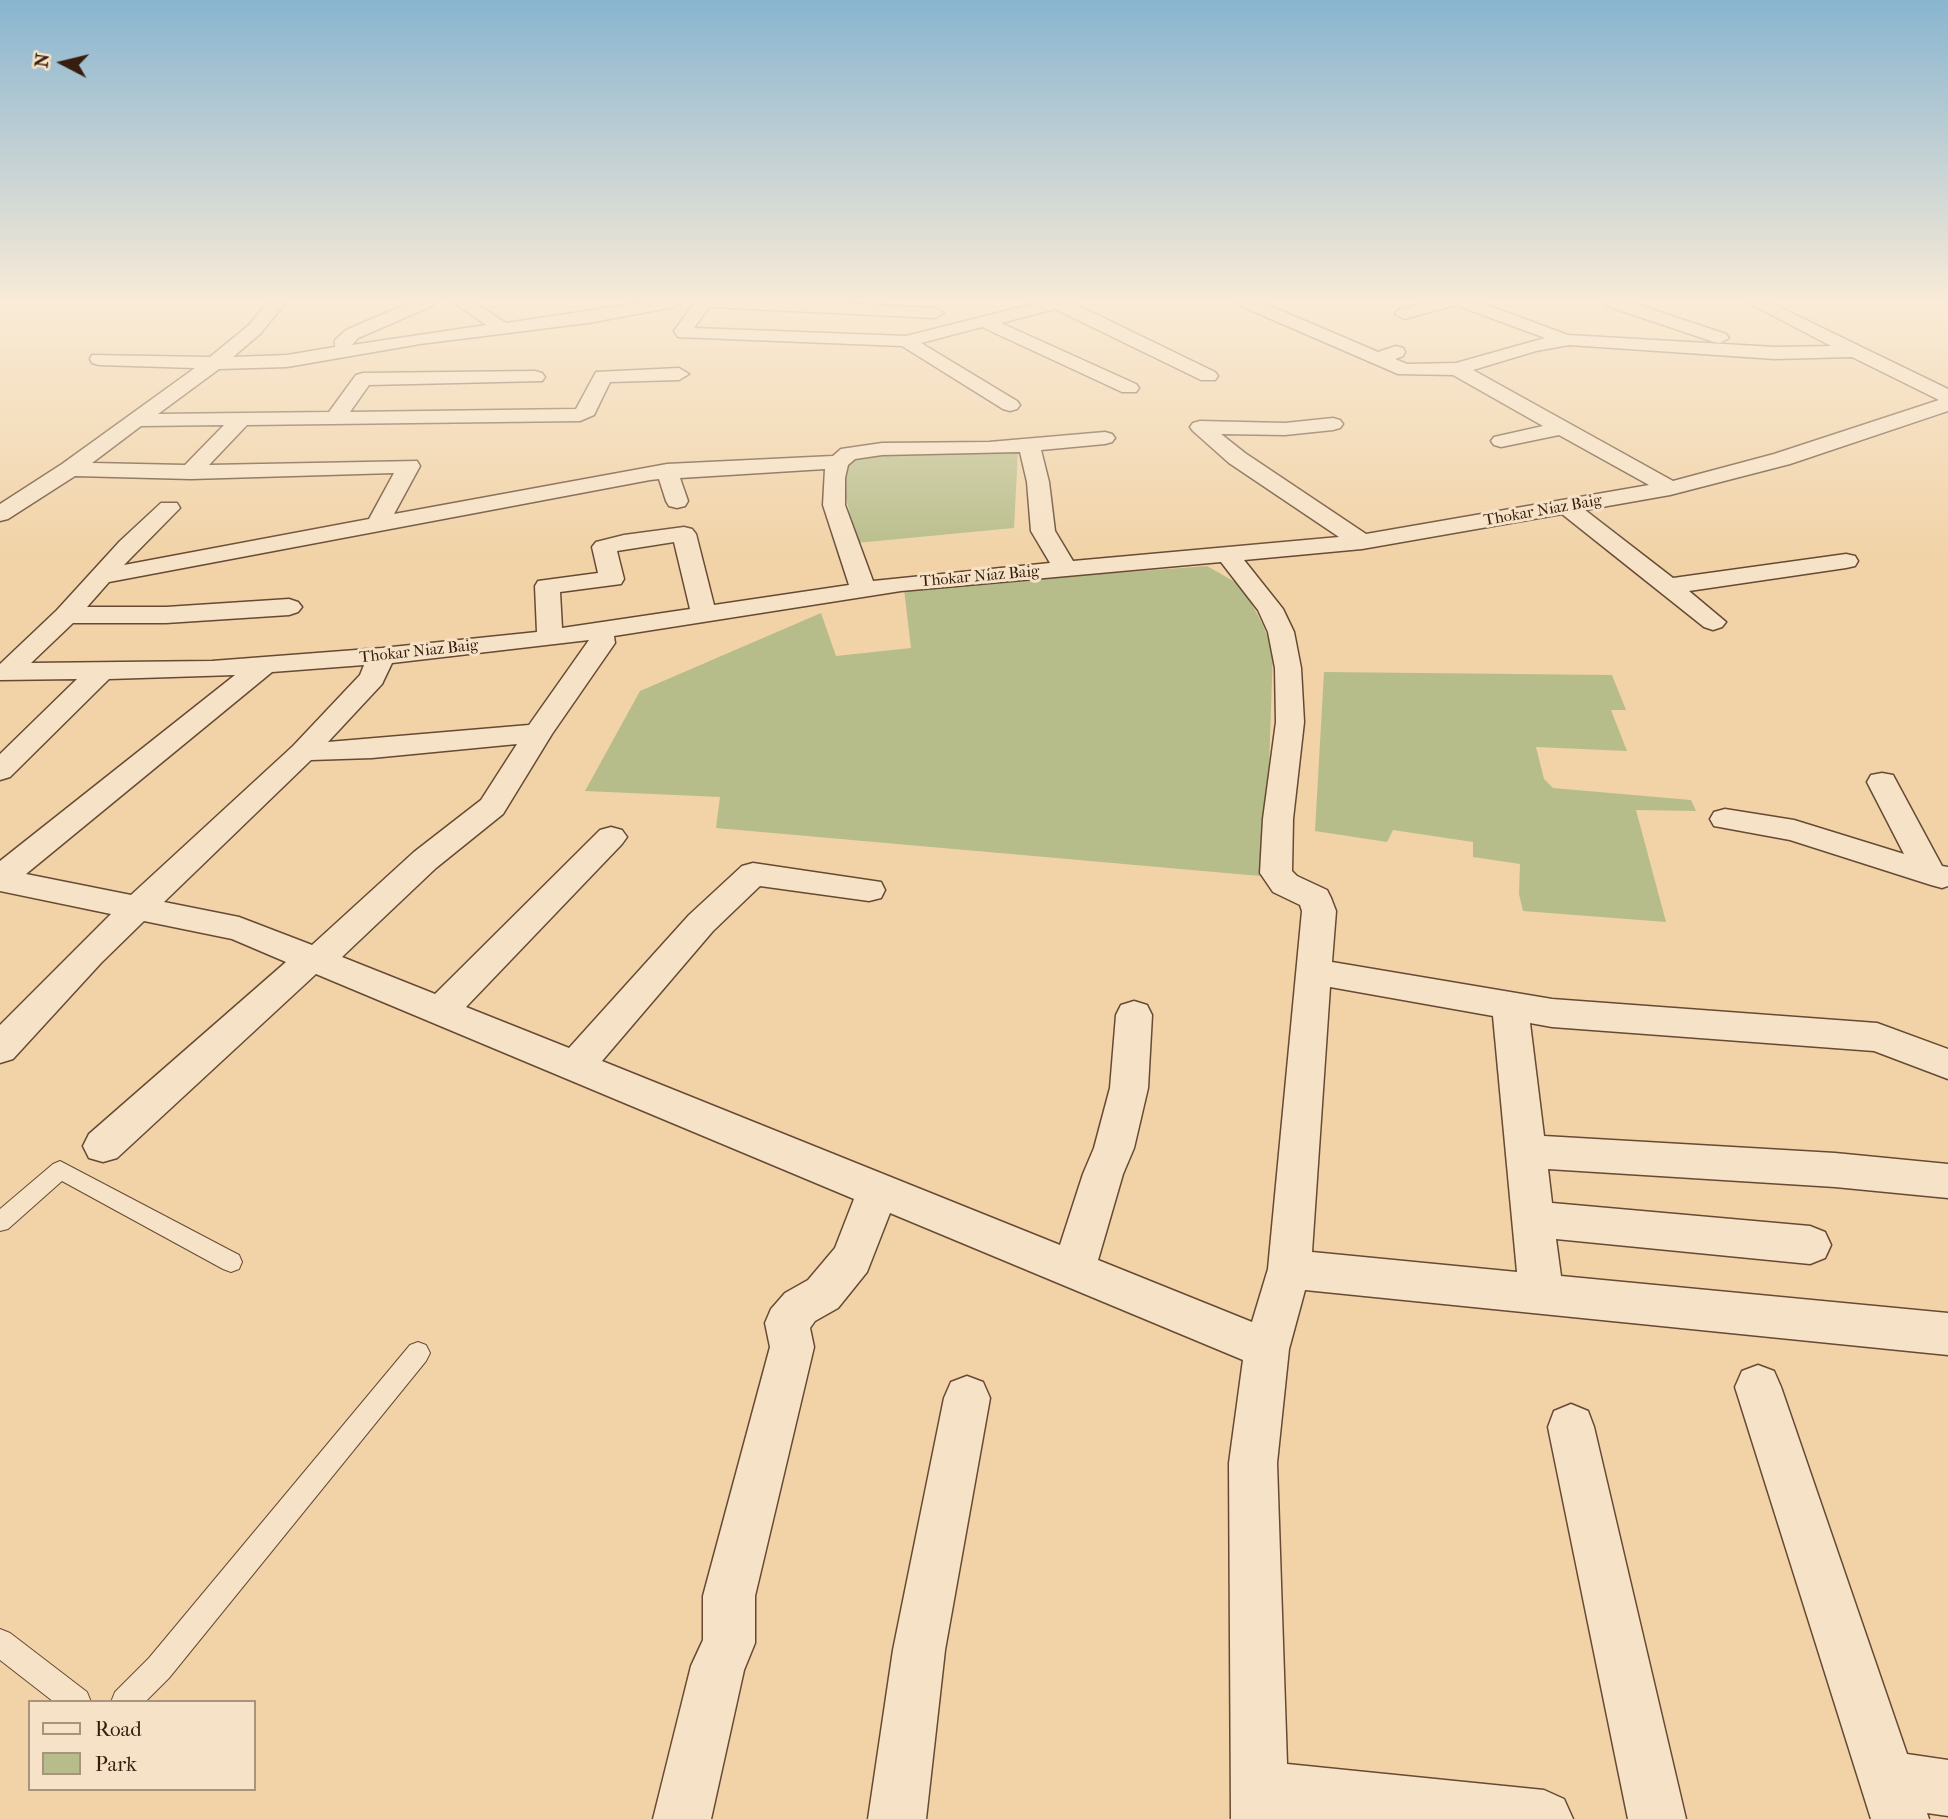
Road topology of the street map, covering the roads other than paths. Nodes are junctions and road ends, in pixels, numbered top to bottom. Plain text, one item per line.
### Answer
1 (183, 387) edge
2 (357, 387) edge
3 (598, 387) edge
4 (673, 387) edge
5 (981, 387) edge
6 (1489, 387) edge
7 (1916, 387) edge
8 (668, 398) dead end
9 (1946, 404) edge
10 (1010, 405) dead end
11 (240, 419) junction
12 (334, 419) junction
13 (139, 420) junction
14 (1333, 424) dead end
15 (1561, 428) junction
16 (1105, 438) dead end
17 (1501, 440) dead end
18 (1029, 445) junction
19 (838, 462) junction
20 (70, 469) junction
21 (667, 471) junction
22 (191, 472) junction
23 (1670, 488) junction
24 (677, 501) dead end
25 (169, 508) dead end
26 (1568, 508) junction
27 (0, 514) edge
28 (377, 524) junction
29 (1362, 542) junction
30 (1228, 555) junction
31 (1846, 561) dead end
32 (1066, 570) junction
33 (103, 576) junction
34 (1670, 586) junction
35 (863, 589) junction
36 (289, 607) dead end
37 (66, 615) junction
38 (705, 615) junction
39 (1713, 622) dead end
40 (601, 630) junction
41 (550, 638) junction
42 (382, 656) junction
43 (262, 667) junction
44 (101, 671) junction
45 (8, 678) edge
46 (538, 733) junction
47 (303, 752) junction
48 (0, 771) edge
49 (1882, 782) dead end
50 (1725, 819) dead end
51 (611, 837) dead end
52 (1939, 876) edge
53 (0, 879) edge
54 (869, 890) dead end
55 (137, 909) junction
56 (314, 959) junction
57 (1313, 971) junction
58 (1510, 1006) junction
59 (440, 1011) junction
60 (1134, 1015) dead end
61 (0, 1049) edge
62 (1948, 1064) edge
63 (576, 1066) junction
64 (103, 1146) dead end
65 (1525, 1151) junction
66 (1948, 1181) edge
67 (878, 1190) junction
68 (1533, 1219) junction
69 (0, 1222) edge
70 (1810, 1245) dead end
71 (231, 1262) dead end
72 (1289, 1269) junction
73 (1074, 1270) junction
74 (1541, 1294) junction
75 (1948, 1334) edge
76 (1266, 1349) junction
77 (418, 1353) dead end
78 (1758, 1387) dead end
79 (967, 1398) dead end
80 (1572, 1427) dead end
81 (0, 1643) edge
82 (74, 1700) edge
83 (127, 1700) edge
84 (1948, 1788) edge
85 (1893, 1799) edge
86 (1260, 1804) edge
87 (682, 1819) edge
88 (897, 1819) edge
89 (1544, 1819) edge
90 (1657, 1819) edge

1 - 13 street
2 - 12 street
3 - 12 street
4 - 8 street
5 - 10 street
6 - 15 street
7 - 9 street
9 - 23 street, Thokar Niaz Baig
11 - 12 street
11 - 13 street
11 - 22 street
13 - 20 street
14 - 29 street
15 - 17 street
15 - 23 street
16 - 18 street
18 - 19 street
18 - 32 street
19 - 21 street
19 - 35 street
20 - 22 street
20 - 27 street
21 - 24 street
21 - 28 street
22 - 28 street
23 - 26 street, Thokar Niaz Baig
25 - 33 street
26 - 29 street, Thokar Niaz Baig
26 - 34 street
28 - 33 street
29 - 30 street, Thokar Niaz Baig
30 - 32 street, Thokar Niaz Baig
30 - 57 street
31 - 34 street
32 - 35 street, Thokar Niaz Baig
33 - 37 street
34 - 39 street
35 - 38 street, Thokar Niaz Baig
36 - 37 street
37 - 45 street
38 - 40 street, Thokar Niaz Baig
38 - 41 street
40 - 41 street, Thokar Niaz Baig
40 - 46 street
41 - 42 street, Thokar Niaz Baig
42 - 43 street, Thokar Niaz Baig
42 - 47 street
43 - 44 street, Thokar Niaz Baig
43 - 53 street
44 - 45 street, Thokar Niaz Baig
44 - 48 street
46 - 47 street
46 - 56 street
47 - 55 street
49 - 52 street
50 - 52 street
51 - 59 street
53 - 55 street
54 - 63 street
55 - 56 street
55 - 61 street
56 - 59 street
56 - 64 street
57 - 58 street
57 - 72 street
58 - 62 street
58 - 65 street
59 - 63 street
60 - 73 street
63 - 67 street
65 - 66 street
65 - 68 street
67 - 73 street
67 - 87 street
68 - 70 street
68 - 74 street
69 - 71 lane
72 - 74 street
72 - 76 street
73 - 76 street
74 - 75 street
76 - 86 street
77 - 83 lane
78 - 85 street
79 - 88 street
80 - 90 street
81 - 82 lane
84 - 85 street
86 - 89 street

